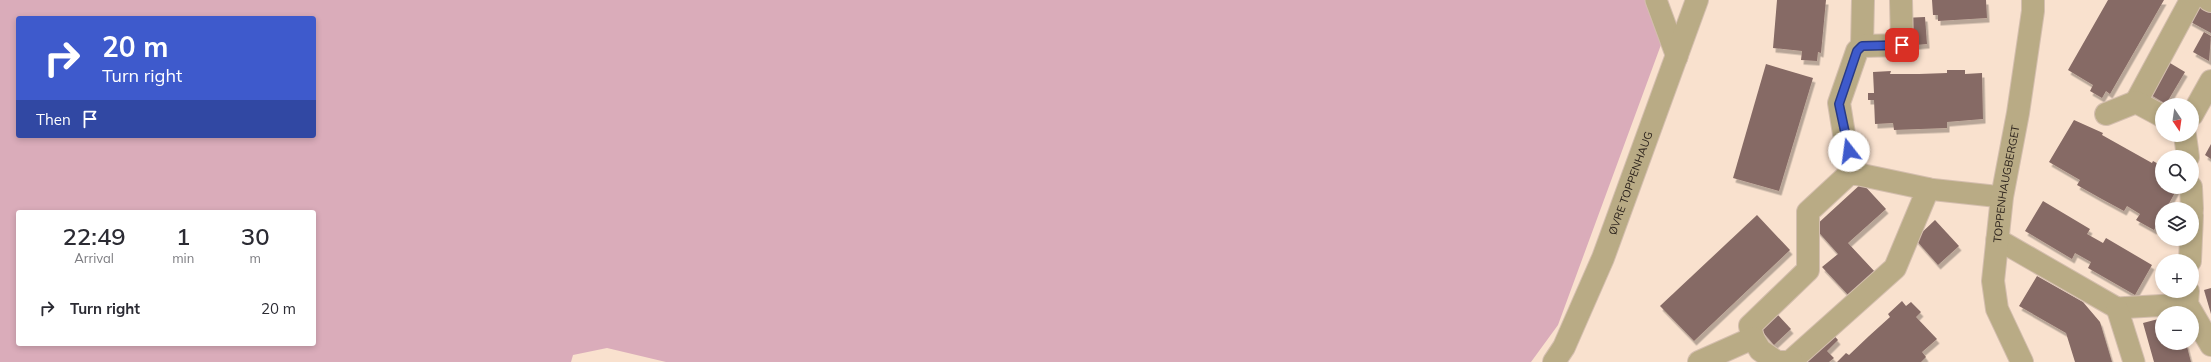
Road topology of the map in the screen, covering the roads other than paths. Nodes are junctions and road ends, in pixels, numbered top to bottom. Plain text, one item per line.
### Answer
1 (1656, 0) edge
2 (1697, 0) edge
3 (1863, 0) edge
4 (1901, 0) edge
5 (2033, 0) edge
6 (2192, 0) edge
7 (1862, 46) junction
8 (1677, 57) junction
9 (2211, 81) edge
10 (2136, 102) junction
11 (2199, 102) edge
12 (2155, 112) edge
13 (2106, 114) dead end
14 (1857, 174) junction
15 (1928, 189) junction
16 (2002, 197) junction
17 (1997, 239) junction
18 (2188, 298) edge
19 (2117, 308) junction
20 (1753, 338) junction
21 (2211, 345) edge
22 (1554, 362) edge
23 (1699, 362) edge
24 (1792, 362) edge
25 (2022, 362) edge
26 (2134, 362) edge

1 - 8 lane
2 - 8 street, ØVRE TOPPENHAUG
3 - 7 street
4 - 7 street
5 - 16 street, TOPPENHAUGBERGET
6 - 10 street
7 - 14 street
8 - 22 street, ØVRE TOPPENHAUG
9 - 11 street
10 - 12 street
10 - 13 street
14 - 15 street
14 - 20 street
15 - 16 lane
15 - 24 street
16 - 17 street, TOPPENHAUGBERGET
17 - 19 lane
17 - 25 street, TOPPENHAUGBERGET
18 - 19 lane
18 - 21 street
19 - 26 lane
20 - 23 street
20 - 24 street

